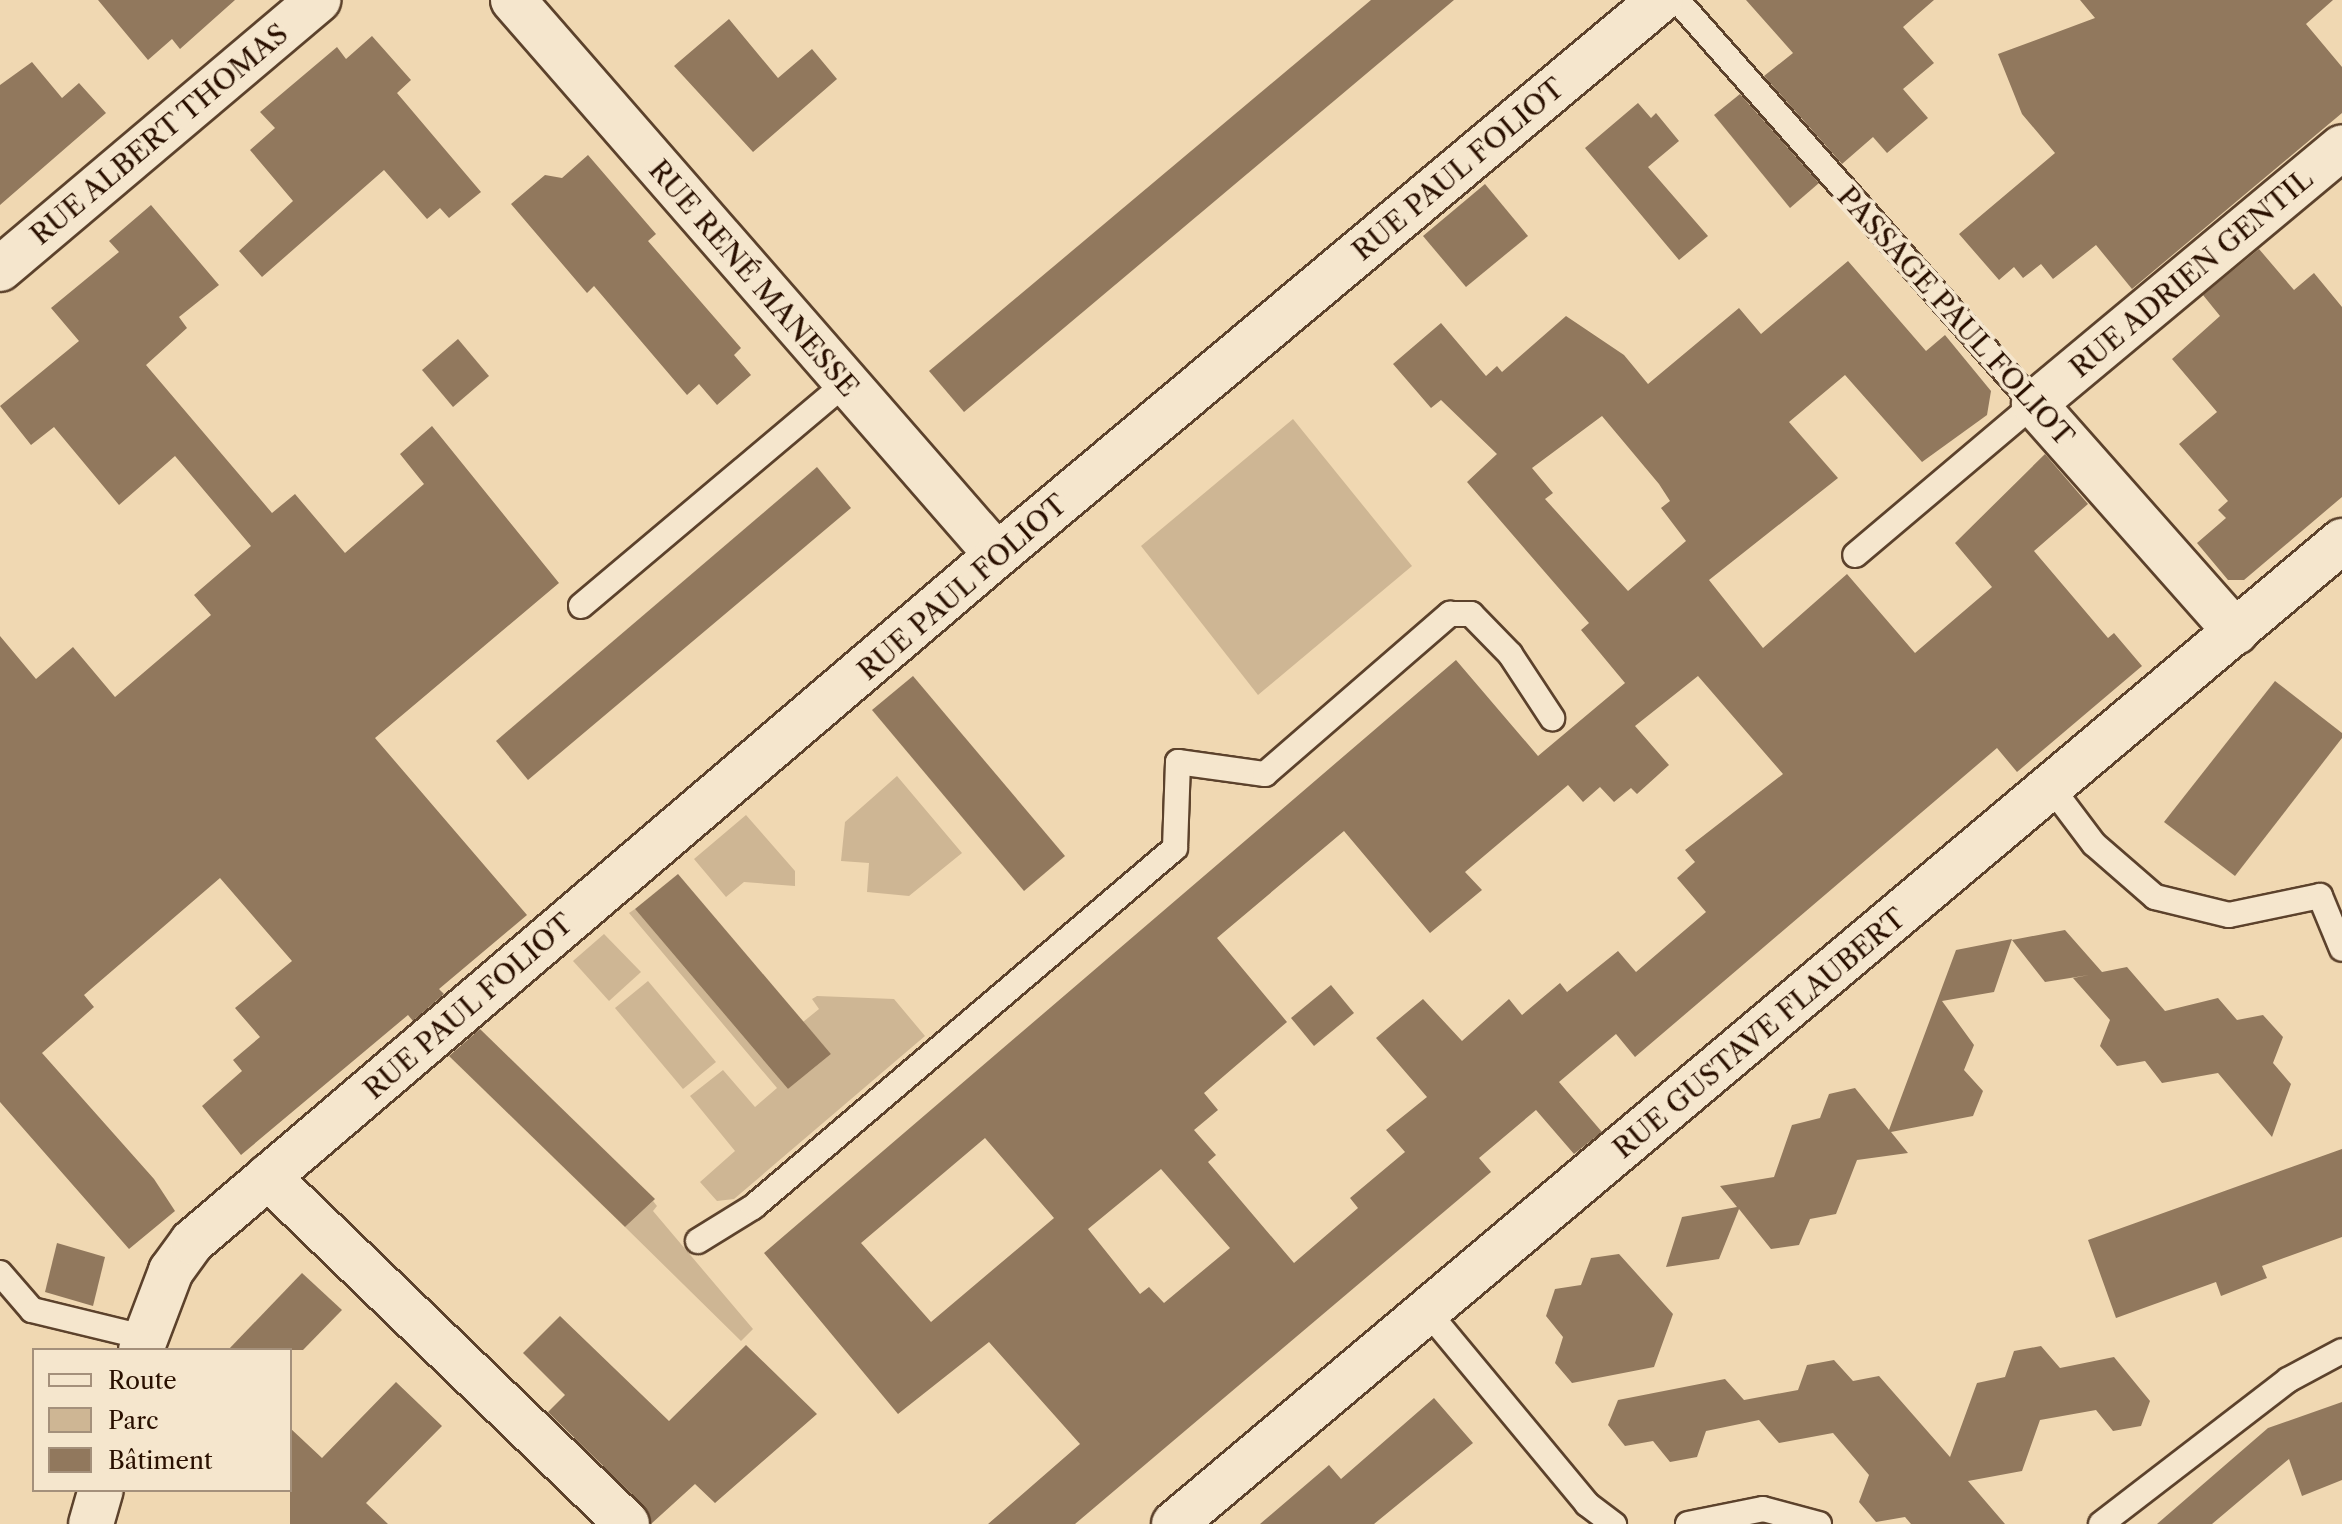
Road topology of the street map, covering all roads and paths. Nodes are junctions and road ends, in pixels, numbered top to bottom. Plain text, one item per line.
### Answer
1 (318, 0) edge
2 (513, 0) edge
3 (1660, 0) edge
4 (1677, 0) edge
5 (2342, 147) edge
6 (0, 269) edge
7 (846, 383) junction
8 (2034, 404) junction
9 (2342, 541) edge
10 (997, 555) junction
11 (1855, 555) dead end
12 (581, 606) dead end
13 (2236, 632) junction
14 (1552, 718) dead end
15 (2051, 787) junction
16 (2342, 949) edge
17 (268, 1177) junction
18 (698, 1241) dead end
19 (0, 1273) edge
20 (1427, 1311) junction
21 (143, 1344) edge
22 (2342, 1351) edge
23 (100, 1492) edge
24 (91, 1524) edge
25 (627, 1524) edge
26 (1174, 1524) edge
27 (1614, 1524) edge
28 (1688, 1524) edge
29 (1819, 1524) edge
30 (2101, 1524) edge

1 - 6 street, RUE ALBERT THOMAS
2 - 7 street, RUE RENÉ MANESSE
3 - 10 street, RUE PAUL FOLIOT
4 - 8 lane, PASSAGE PAUL FOLIOT
5 - 8 street, RUE ADRIEN GENTIL
7 - 10 street, RUE RENÉ MANESSE
7 - 12 lane
8 - 11 lane, RUE ADRIEN GENTIL
8 - 13 street, PASSAGE PAUL FOLIOT
9 - 13 street, RUE GUSTAVE FLAUBERT
10 - 17 street, RUE PAUL FOLIOT
13 - 15 street, RUE GUSTAVE FLAUBERT
14 - 18 lane
15 - 16 lane
15 - 20 street, RUE GUSTAVE FLAUBERT
17 - 21 street, RUE PAUL FOLIOT
17 - 25 street
19 - 21 lane
20 - 26 street, RUE GUSTAVE FLAUBERT
20 - 27 lane
22 - 30 lane
23 - 24 street
28 - 29 lane

